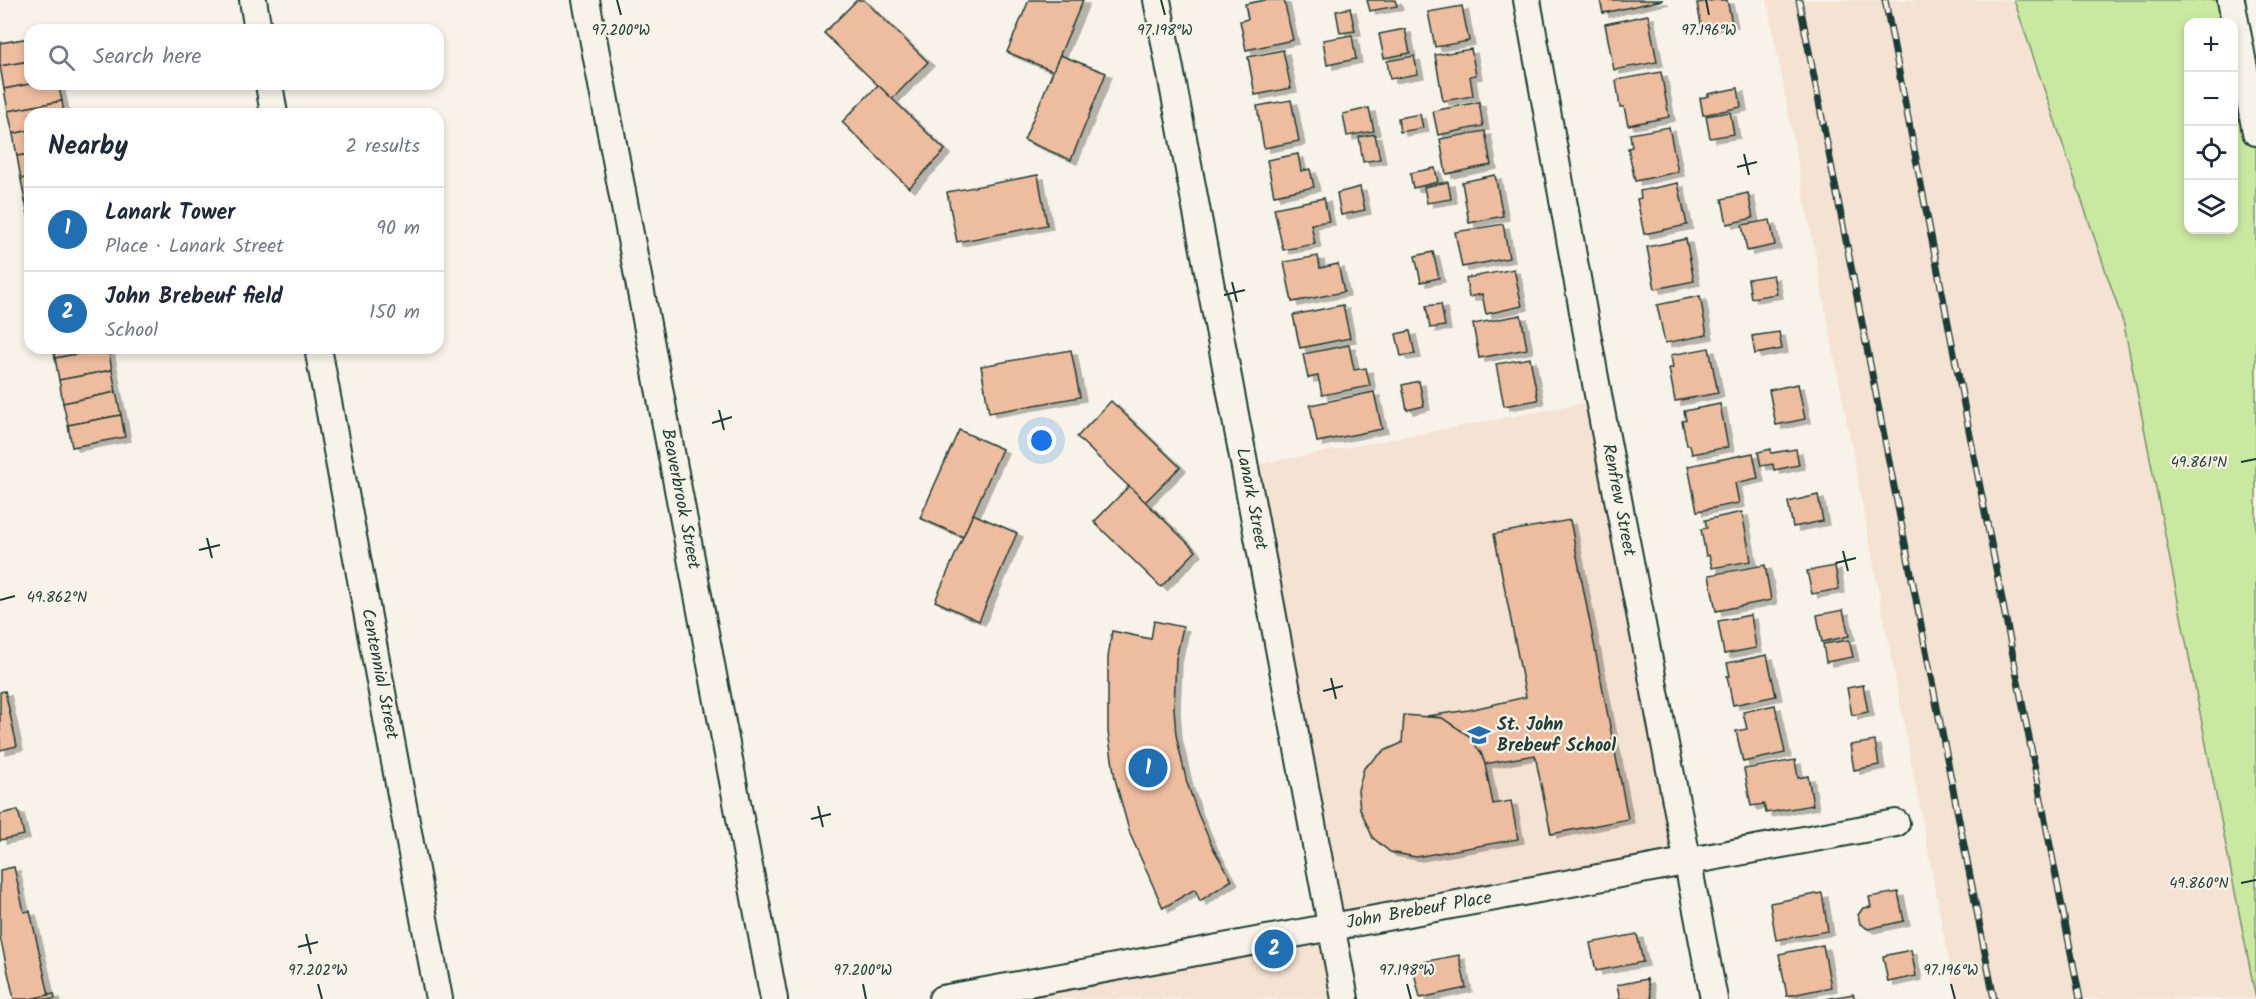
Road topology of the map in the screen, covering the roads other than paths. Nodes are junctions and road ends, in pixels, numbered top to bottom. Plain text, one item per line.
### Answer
1 (253, 0) edge
2 (586, 0) edge
3 (1157, 0) edge
4 (1527, 0) edge
5 (2231, 0) edge
6 (257, 24) edge
7 (269, 90) edge
8 (273, 108) edge
9 (2256, 132) edge
10 (319, 354) edge
11 (1896, 823) dead end
12 (1688, 861) junction
13 (1332, 927) junction
14 (440, 999) edge
15 (774, 999) edge
16 (942, 999) edge
17 (1345, 999) edge
18 (1714, 999) edge

1 - 6 street
2 - 15 street, Beaverbrook Street
3 - 13 street, Lanark Street
4 - 12 street, Renfrew Street
5 - 9 street
7 - 8 street
10 - 14 street, Centennial Street
11 - 12 street, John Brebeuf Place
12 - 13 street, John Brebeuf Place
12 - 18 street, Renfrew Street
13 - 16 street, John Brebeuf Place
13 - 17 street, Lanark Street

